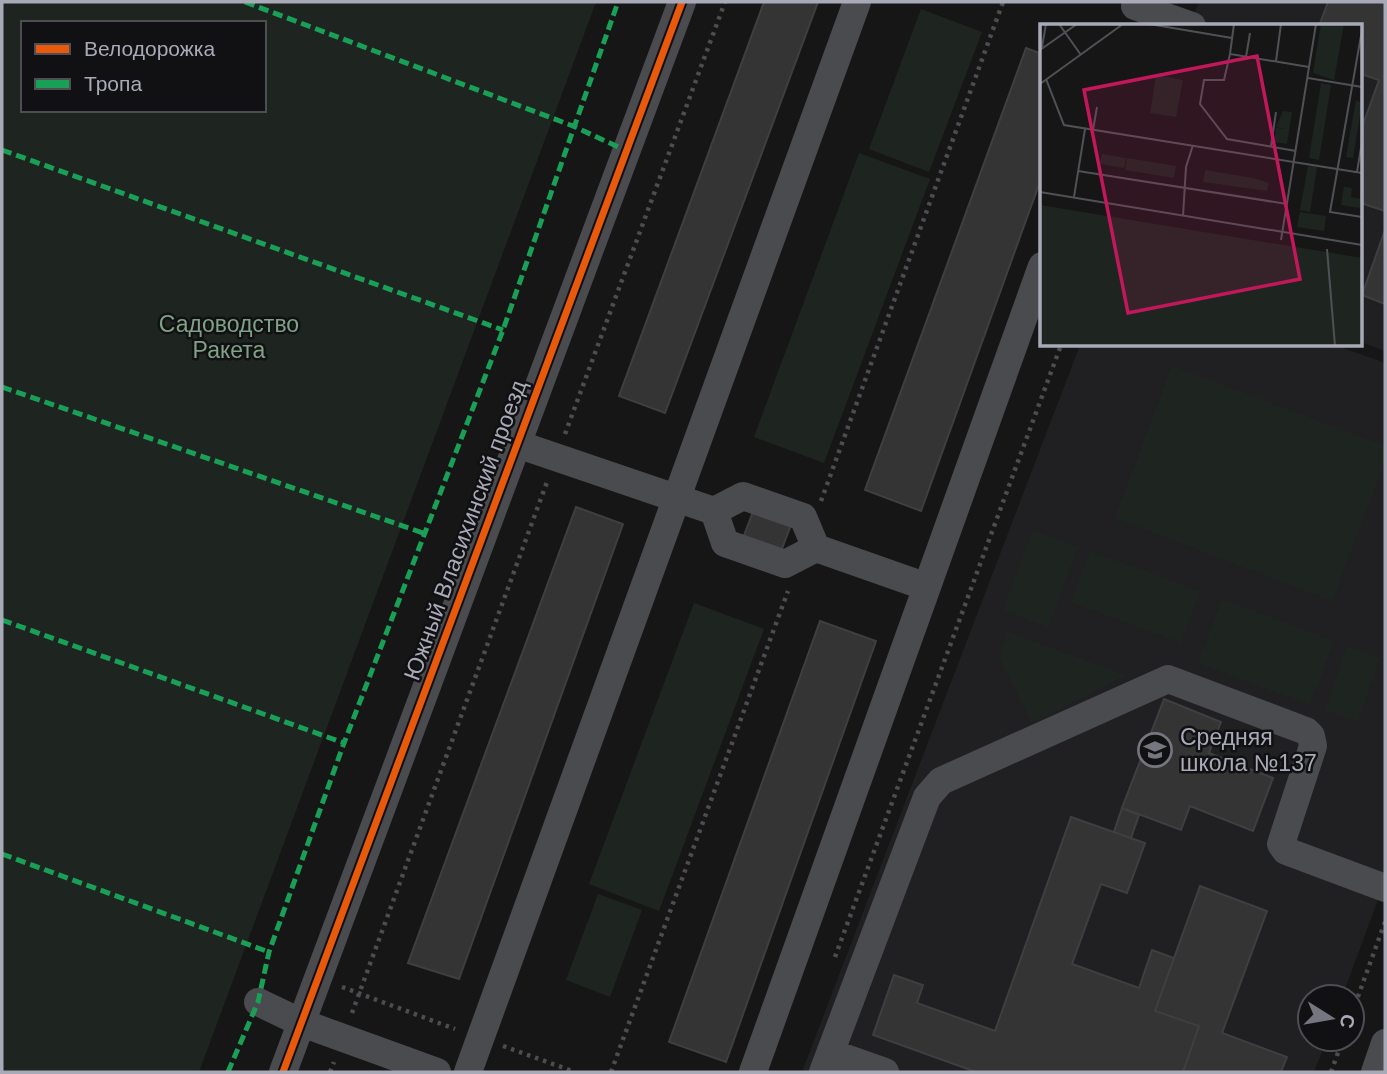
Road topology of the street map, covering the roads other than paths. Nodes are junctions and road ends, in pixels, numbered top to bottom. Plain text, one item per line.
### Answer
1 (682, 2) edge
2 (857, 2) edge
3 (1134, 11) edge
4 (1184, 24) edge
5 (1040, 271) edge
6 (517, 444) junction
7 (675, 498) junction
8 (714, 511) junction
9 (816, 548) junction
10 (927, 587) junction
11 (1385, 888) edge
12 (258, 1002) dead end
13 (302, 1023) junction
14 (1385, 1042) edge
15 (827, 1063) edge
16 (283, 1072) edge
17 (438, 1072) edge
18 (468, 1072) edge
19 (753, 1072) edge
20 (885, 1072) edge
21 (1375, 1072) edge

1 - 6 street, Южный Власихинский проезд
2 - 7 street
3 - 4 street
5 - 10 street
6 - 7 street
6 - 13 street, Южный Власихинский проезд
7 - 8 street
7 - 18 street
8 - 9 street
8 - 9 street
9 - 10 street
10 - 19 street
11 - 15 street
12 - 13 street
13 - 16 street, Южный Власихинский проезд
13 - 17 street
14 - 21 street
15 - 20 street

